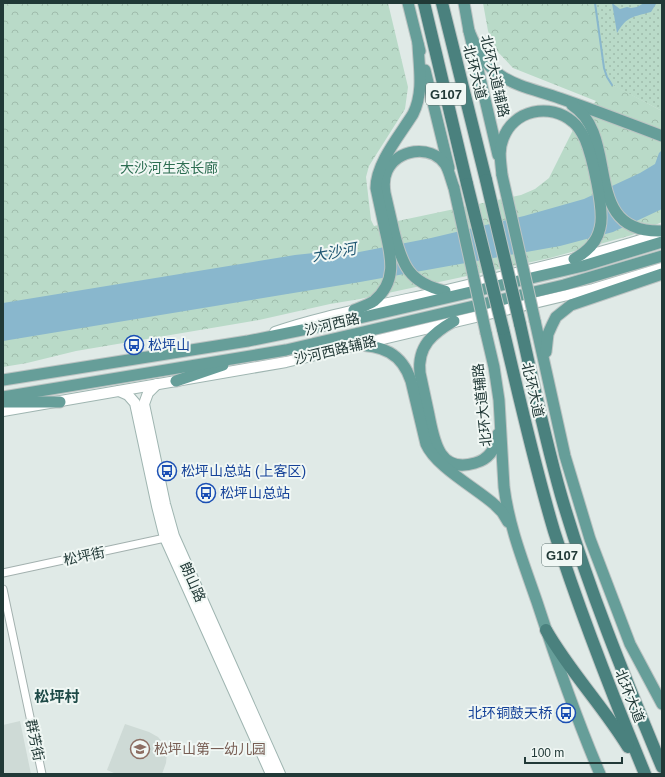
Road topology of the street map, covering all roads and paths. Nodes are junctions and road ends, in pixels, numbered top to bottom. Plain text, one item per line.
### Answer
1 (408, 3) edge
2 (424, 3) edge
3 (442, 3) edge
4 (464, 3) edge
5 (469, 31) junction
6 (418, 44) junction
7 (558, 97) junction
8 (662, 136) edge
9 (502, 175) junction
10 (454, 188) junction
11 (381, 193) junction
12 (662, 232) edge
13 (662, 242) edge
14 (662, 256) edge
15 (574, 259) junction
16 (662, 268) edge
17 (662, 274) edge
18 (446, 291) junction
19 (354, 310) junction
20 (454, 321) junction
21 (248, 341) junction
22 (354, 345) junction
23 (248, 357) junction
24 (547, 369) junction
25 (29, 376) junction
26 (3, 380) edge
27 (416, 380) junction
28 (176, 381) junction
29 (157, 384) junction
30 (3, 385) edge
31 (118, 391) junction
32 (3, 397) edge
33 (3, 402) edge
34 (60, 402) junction
35 (3, 411) edge
36 (500, 421) junction
37 (430, 442) junction
38 (512, 531) junction
39 (165, 538) junction
40 (3, 573) edge
41 (3, 589) edge
42 (546, 630) junction
43 (647, 678) junction
44 (662, 694) edge
45 (662, 704) edge
46 (637, 708) junction
47 (662, 745) edge
48 (662, 767) edge
49 (42, 774) edge
50 (271, 774) edge
51 (280, 774) edge
52 (600, 774) edge
53 (644, 774) edge

1 - 6 main road, 北环大道辅路
2 - 53 highway, 北环大道 / G107, bridge
3 - 46 highway, 北环大道 / G107, bridge
4 - 5 main road, 北环大道辅路
5 - 7 main road
5 - 9 main road, 北环大道辅路
6 - 10 main road, 北环大道辅路
6 - 11 main road
7 - 8 main road
7 - 12 main road
9 - 15 main road
9 - 24 main road, 北环大道辅路, bridge
10 - 11 main road
10 - 36 main road, 北环大道辅路, bridge
11 - 18 main road
11 - 19 main road
12 - 15 main road
13 - 21 main road, 沙河西路
14 - 23 main road, 沙河西路
15 - 18 main road
16 - 20 main road, 沙河西路辅路
17 - 24 main road
18 - 19 main road
19 - 21 main road
20 - 22 main road, 沙河西路辅路
20 - 27 main road
21 - 25 main road, 沙河西路
22 - 27 main road
22 - 28 main road, 沙河西路辅路
23 - 28 main road
23 - 32 main road, 沙河西路
24 - 43 main road, 北环大道辅路
25 - 26 main road, 沙河西路
25 - 30 main road
27 - 37 main road
28 - 29 main road, 沙河西路辅路
29 - 31 main road, 沙河西路辅路
29 - 51 main road, 朗山路
31 - 34 main road, 沙河西路辅路
31 - 39 main road, 朗山路
33 - 34 main road
34 - 35 main road, 沙河西路辅路
36 - 37 main road
36 - 38 main road, 北环大道辅路
37 - 38 main road
38 - 42 main road, 北环大道辅路
39 - 40 street, 松坪街
39 - 50 main road, 朗山路
41 - 49 street, 群芳街
42 - 52 main road, 北环大道辅路
42 - 53 highway
43 - 44 main road
43 - 45 main road, 北环大道辅路
46 - 47 highway
46 - 48 highway, 北环大道 / G107

